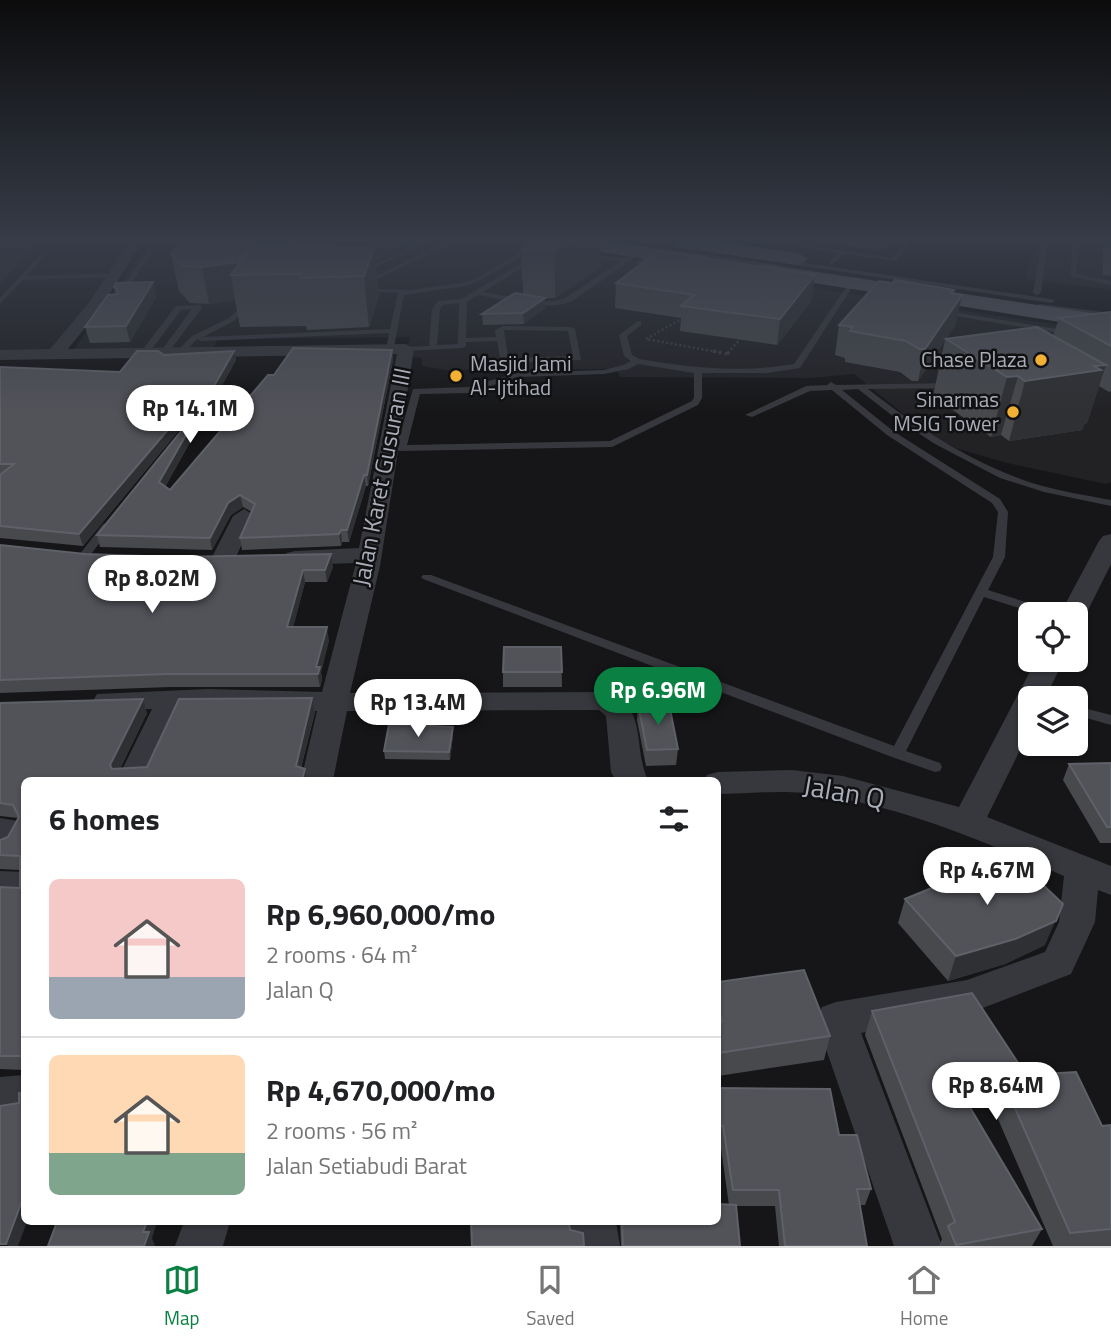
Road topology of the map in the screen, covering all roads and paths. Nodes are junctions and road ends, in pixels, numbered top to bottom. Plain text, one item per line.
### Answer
1 (105, 297) edge
2 (251, 297) edge
3 (401, 297) edge
4 (470, 297) edge
5 (507, 297) edge
6 (573, 297) edge
7 (842, 297) edge
8 (908, 297) edge
9 (987, 297) edge
10 (1012, 297) edge
11 (1068, 297) edge
12 (463, 301) junction
13 (1111, 303) edge
14 (1111, 309) edge
15 (939, 312) edge
16 (1111, 315) edge
17 (685, 317) edge
18 (638, 323) dead end
19 (1111, 323) edge
20 (1085, 335) edge
21 (743, 336) edge
22 (462, 340) junction
23 (498, 340) junction
24 (396, 343) junction
25 (178, 348) junction
26 (433, 348) junction
27 (146, 351) junction
28 (57, 352) junction
29 (727, 354) junction
30 (0, 355) edge
31 (637, 361) junction
32 (698, 371) junction
33 (711, 371) junction
34 (831, 385) junction
35 (946, 385) dead end
36 (859, 386) junction
37 (749, 415) dead end
38 (395, 448) junction
39 (1111, 503) edge
40 (244, 516) dead end
41 (114, 518) edge
42 (1111, 541) edge
43 (58, 555) edge
44 (370, 555) junction
45 (84, 556) junction
46 (111, 557) edge
47 (276, 559) edge
48 (194, 560) edge
49 (249, 560) edge
50 (222, 561) junction
51 (427, 577) dead end
52 (981, 592) junction
53 (1079, 602) edge
54 (1018, 604) edge
55 (171, 699) junction
56 (76, 702) edge
57 (334, 702) junction
58 (1088, 713) edge
59 (1111, 720) edge
60 (1018, 723) edge
61 (897, 754) junction
62 (935, 766) dead end
63 (134, 777) edge
64 (318, 777) edge
65 (630, 777) edge
66 (721, 783) edge
67 (968, 821) junction
68 (0, 830) edge
69 (0, 841) edge
70 (1097, 875) edge
71 (0, 885) edge
72 (21, 886) edge
73 (21, 1095) edge
74 (0, 1097) edge
75 (206, 1225) edge
76 (593, 1225) edge
77 (199, 1246) edge
78 (596, 1246) edge
79 (918, 1246) edge

1 - 28 street
2 - 25 lane
3 - 24 lane
4 - 12 lane
5 - 6 lane
7 - 33 lane
8 - 19 main road
9 - 16 lane
10 - 14 lane
11 - 13 main road
12 - 22 lane
12 - 26 lane
15 - 20 lane
17 - 29 path
18 - 31 lane
21 - 29 path
22 - 23 lane
22 - 26 lane
23 - 23 lane
24 - 25 lane
24 - 25 street, Jalan Karet Gusuran III
24 - 26 lane
24 - 38 street, Jalan Karet Gusuran III
25 - 27 street, Jalan Karet Gusuran III
25 - 27 lane
27 - 28 street, Jalan Karet Gusuran III
28 - 30 street
29 - 33 path
31 - 32 lane
31 - 38 lane
32 - 33 lane
32 - 38 lane
34 - 36 lane
34 - 37 lane
34 - 52 lane
35 - 36 lane
36 - 39 lane
38 - 44 street, Jalan Karet Gusuran III
40 - 50 street
41 - 45 lane
42 - 53 street
43 - 45 street
44 - 47 street
44 - 57 street, Jalan Karet Gusuran III
45 - 46 street
48 - 50 street
49 - 50 street
51 - 61 lane
52 - 54 lane
52 - 61 lane
55 - 56 street
55 - 57 street
55 - 63 street
57 - 64 street, Jalan Karet Gusuran III
57 - 65 street
58 - 59 lane
60 - 67 street
61 - 62 lane
66 - 67 street, Jalan Q
67 - 70 street, Jalan Q
68 - 69 street
70 - 79 street
71 - 72 street
73 - 74 street
75 - 77 street
76 - 78 street

